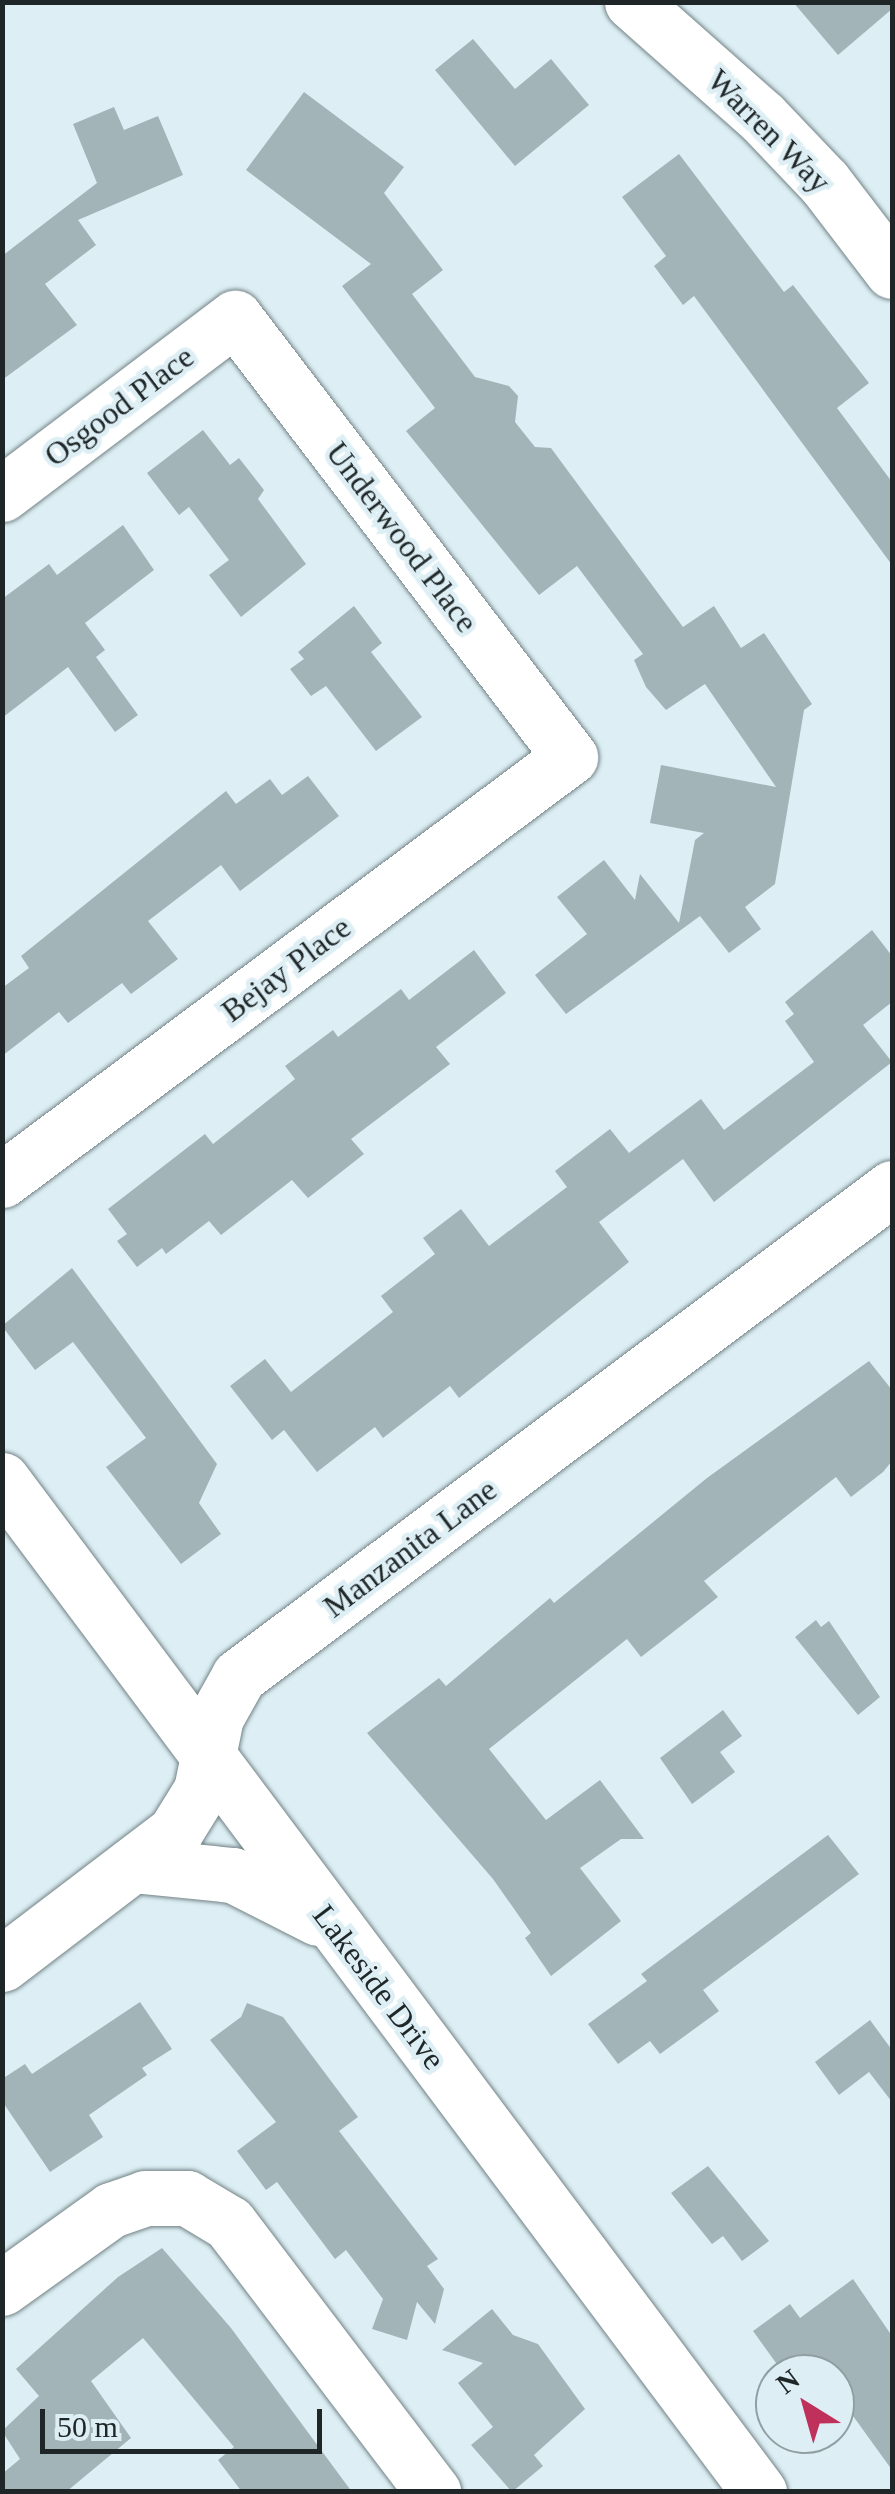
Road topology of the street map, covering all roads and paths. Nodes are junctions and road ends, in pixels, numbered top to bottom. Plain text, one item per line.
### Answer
1 (632, 2) edge
2 (892, 271) edge
3 (235, 318) joint
4 (2, 494) edge
5 (570, 757) joint
6 (2, 1180) edge
7 (892, 1188) edge
8 (2, 1480) edge
9 (206, 1756) junction
10 (132, 1866) junction
11 (332, 1924) junction
12 (2, 1964) edge
13 (2, 2288) edge
14 (433, 2492) edge
15 (759, 2492) edge

1 - 2 street, Warren Way
3 - 4 street, Osgood Place
3 - 5 street, Underwood Place
5 - 6 street, Bejay Place
7 - 9 street, Manzanita Lane
8 - 9 street, Lakeside Drive
9 - 10 street, Manzanita Lane
9 - 11 street, Lakeside Drive
10 - 11 street
10 - 12 street, Manzanita Lane
11 - 15 street, Lakeside Drive
13 - 14 street

